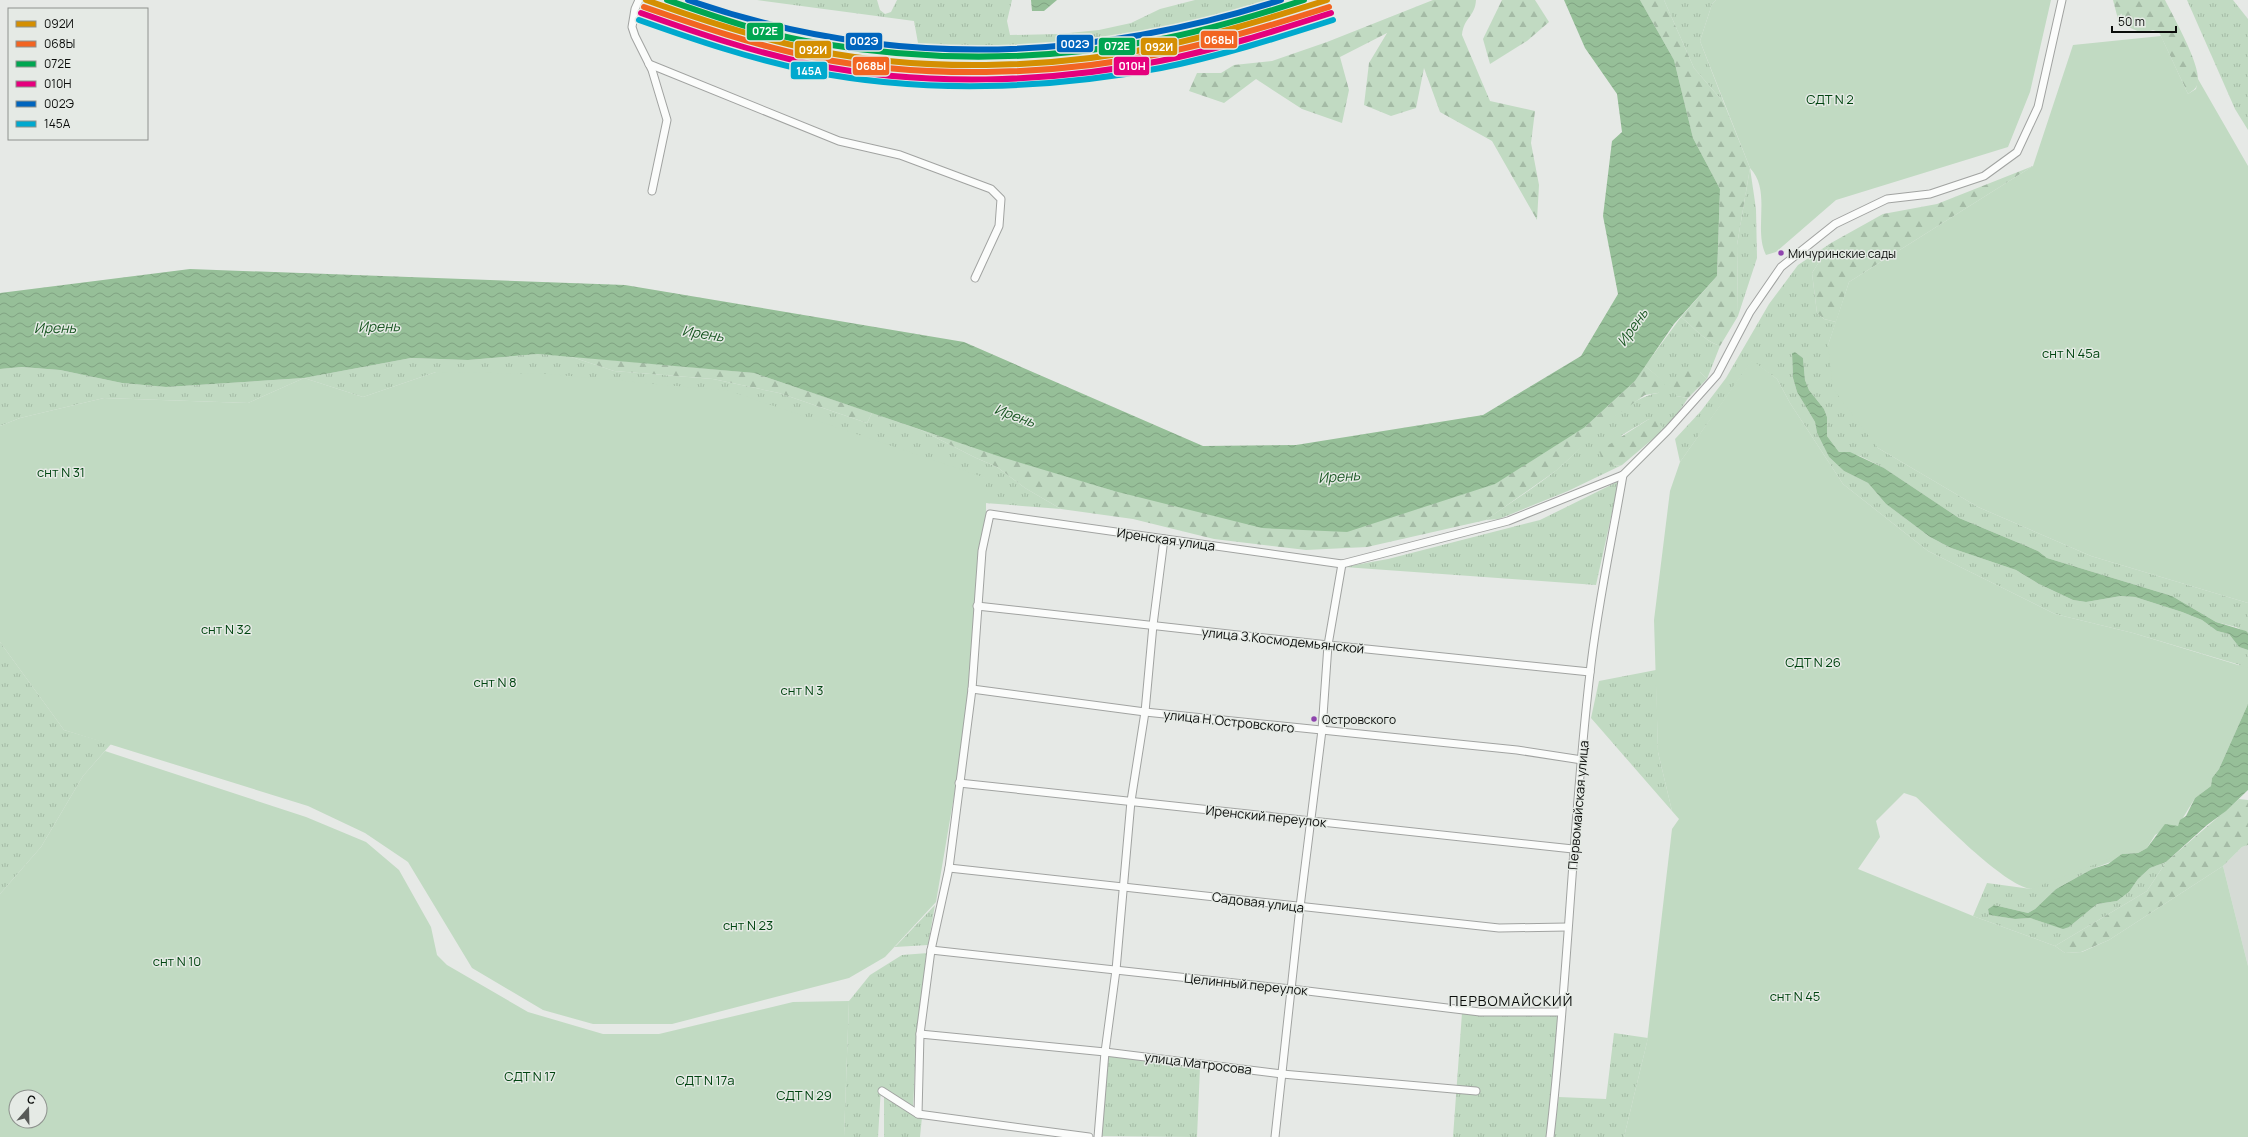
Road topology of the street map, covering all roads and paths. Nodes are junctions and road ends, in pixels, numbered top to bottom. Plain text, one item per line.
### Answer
1 (639, 0) edge
2 (2062, 0) edge
3 (649, 64) junction
4 (652, 191) dead end
5 (975, 278) dead end
6 (1623, 475) junction
7 (1164, 539) junction
8 (1342, 564) junction
9 (977, 606) junction
10 (1152, 625) junction
11 (1328, 645) junction
12 (1590, 672) junction
13 (972, 688) junction
14 (1144, 712) junction
15 (1322, 730) junction
16 (1582, 760) junction
17 (960, 783) junction
18 (1131, 801) junction
19 (1310, 821) junction
20 (1573, 849) junction
21 (949, 868) junction
22 (1123, 886) junction
23 (1300, 907) junction
24 (1567, 927) junction
25 (931, 950) junction
26 (1116, 970) junction
27 (1291, 989) junction
28 (1561, 1012) junction
29 (920, 1034) junction
30 (1105, 1052) junction
31 (1282, 1074) junction
32 (882, 1091) dead end
33 (1476, 1091) dead end
34 (918, 1114) junction
35 (1089, 1137) edge
36 (1098, 1137) edge
37 (1275, 1137) edge
38 (1550, 1137) edge

1 - 3 street
2 - 6 street
3 - 4 street
3 - 5 street
6 - 8 street
6 - 12 street, Первомайская улица
7 - 8 street, Иренская улица
7 - 9 street, Иренская улица
7 - 10 street
8 - 11 street
9 - 10 street, улица З.Космодемьянской
9 - 13 street
10 - 11 street, улица З.Космодемьянской
10 - 14 street
11 - 12 street, улица З.Космодемьянской
11 - 15 street
12 - 16 street, Первомайская улица
13 - 14 street, улица Н.Островского
13 - 17 street
14 - 15 street, улица Н.Островского
14 - 18 street
15 - 16 street, улица Н.Островского
15 - 19 street
16 - 20 street, Первомайская улица
17 - 18 street, Иренский переулок
17 - 21 street
18 - 19 street, Иренский переулок
18 - 22 street
19 - 20 street, Иренский переулок
19 - 23 street
20 - 24 street, Первомайская улица
21 - 22 street, Садовая улица
21 - 25 street
22 - 23 street, Садовая улица
22 - 26 street
23 - 24 street, Садовая улица
23 - 27 street
24 - 28 street, Первомайская улица
25 - 26 street, Целинный переулок
25 - 29 street
26 - 27 street, Целинный переулок
26 - 30 street
27 - 28 street, Целинный переулок
27 - 31 street
28 - 38 street, Первомайская улица
29 - 30 street, улица Матросова
29 - 34 street
30 - 31 street, улица Матросова
30 - 36 street
31 - 33 street, улица Матросова
31 - 37 street
32 - 34 street
34 - 35 street

